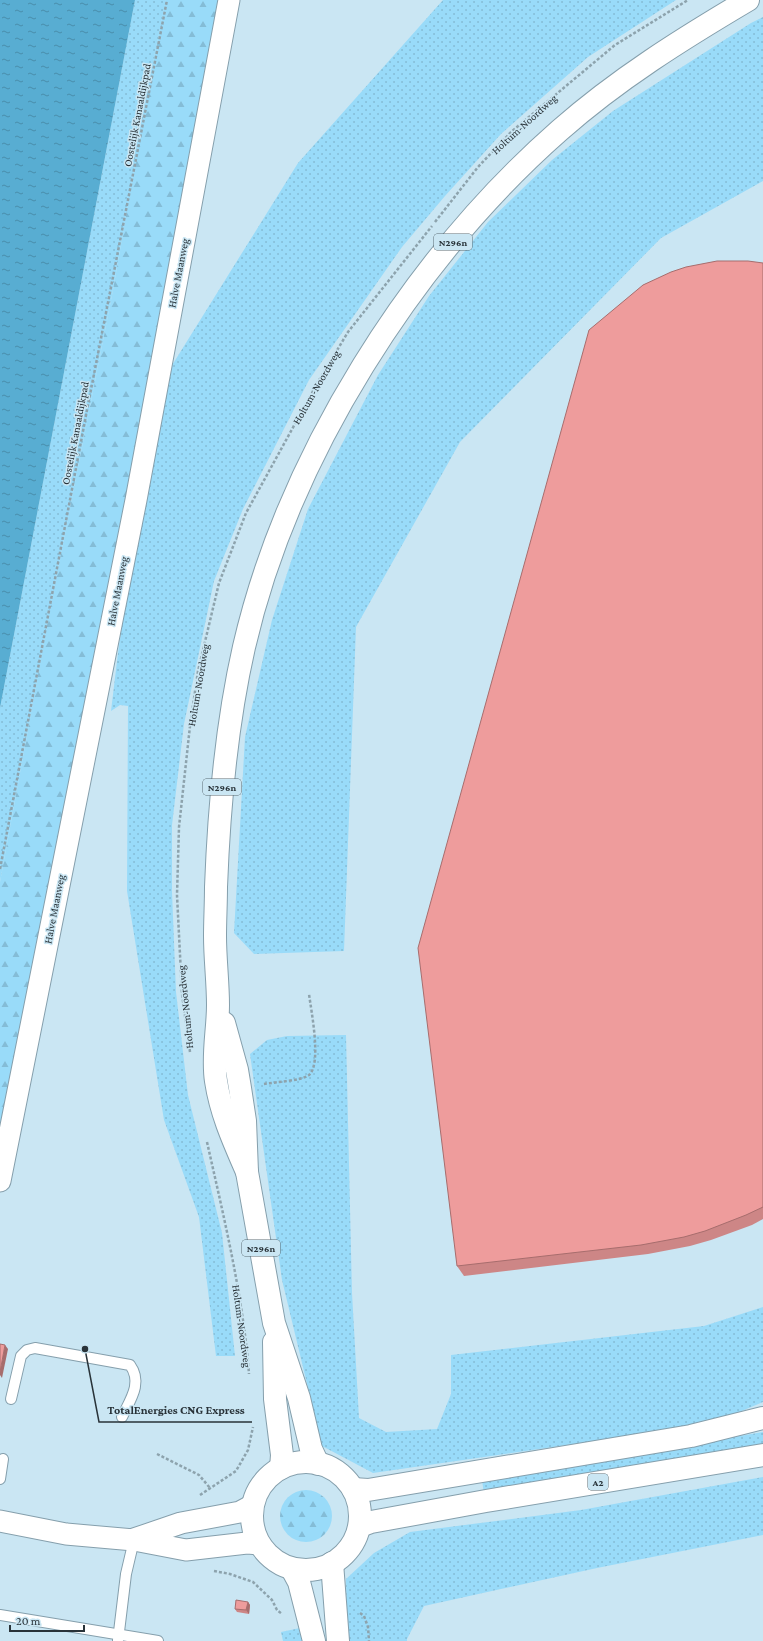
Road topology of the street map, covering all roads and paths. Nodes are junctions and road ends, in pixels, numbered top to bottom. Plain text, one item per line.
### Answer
1 (167, 0) edge
2 (229, 0) edge
3 (688, 0) edge
4 (748, 0) edge
5 (0, 869) edge
6 (309, 994) dead end
7 (218, 1005) junction
8 (190, 1056) dead end
9 (240, 1088) junction
10 (206, 1141) dead end
11 (247, 1172) junction
12 (0, 1181) edge
13 (274, 1323) junction
14 (249, 1377) dead end
15 (11, 1399) dead end
16 (122, 1417) dead end
17 (763, 1418) edge
18 (253, 1425) dead end
19 (157, 1454) dead end
20 (763, 1455) edge
21 (3, 1459) dead end
22 (318, 1464) junction
23 (281, 1468) junction
24 (0, 1479) edge
25 (210, 1488) junction
26 (353, 1489) junction
27 (253, 1505) junction
28 (198, 1520) junction
29 (0, 1521) edge
30 (360, 1526) junction
31 (134, 1540) junction
32 (259, 1544) junction
33 (202, 1548) junction
34 (332, 1571) junction
35 (295, 1575) junction
36 (335, 1613) junction
37 (0, 1615) edge
38 (308, 1617) junction
39 (118, 1638) edge
40 (158, 1641) edge
41 (314, 1641) edge
42 (338, 1641) edge
43 (369, 1641) edge

1 - 5 path, Oostelijk Kanaaldijkpad
2 - 12 street, Halve Maanweg
3 - 8 path, Holtum-Noordweg
4 - 7 main road, N296n
6 - 9 path
7 - 9 main road, N296n
7 - 11 main road, N296n
9 - 11 main road, N296n
10 - 14 path, Holtum-Noordweg
11 - 13 main road, N296n
13 - 22 main road, N296n
13 - 23 main road, N296n
15 - 16 lane
17 - 26 main road
18 - 25 path
19 - 25 path
20 - 30 main road, A2
21 - 24 lane
22 - 23 main road
22 - 26 main road
23 - 27 main road
25 - 28 path
26 - 30 main road
27 - 28 street
27 - 32 main road
28 - 31 street
29 - 31 street
30 - 34 main road
31 - 33 street
31 - 39 lane
32 - 33 street
32 - 35 main road
33 - 38 path
34 - 35 main road
34 - 36 main road
35 - 38 main road
36 - 42 main road
36 - 43 path
37 - 39 lane
38 - 41 main road
39 - 40 lane

